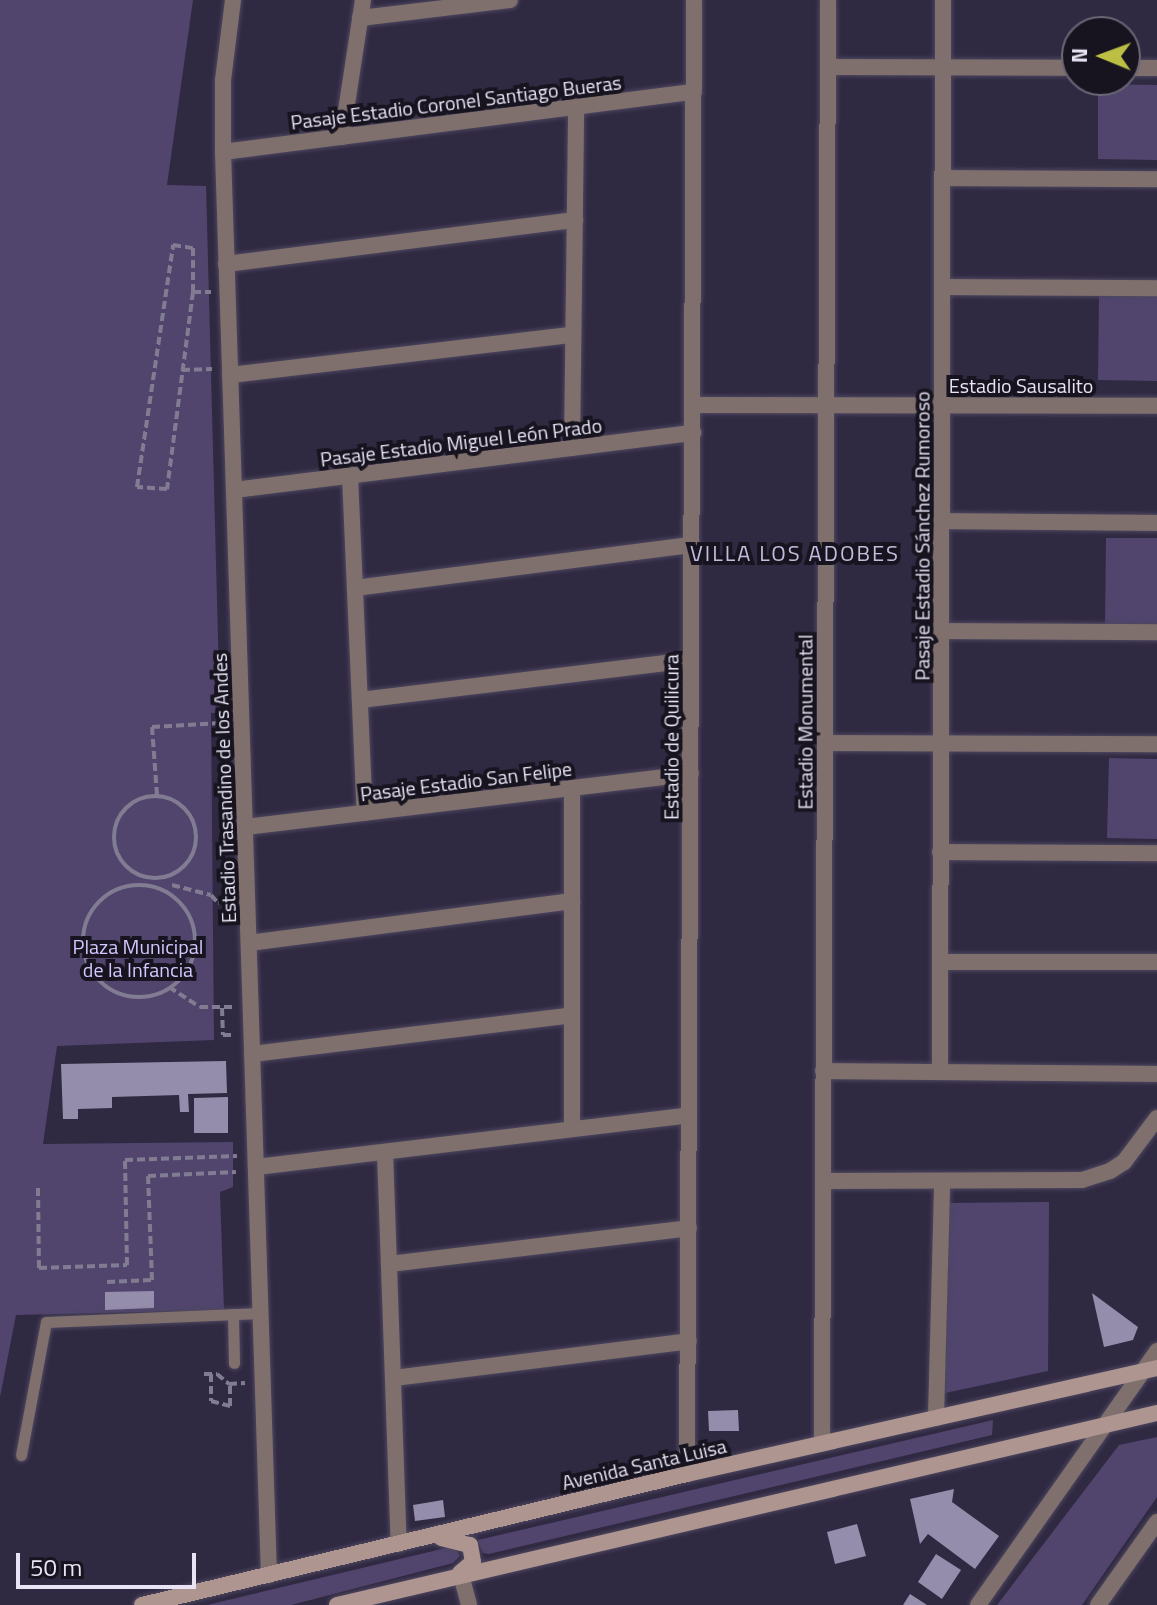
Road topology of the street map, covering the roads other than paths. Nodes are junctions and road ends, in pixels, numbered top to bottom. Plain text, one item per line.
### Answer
1 (233, 0) edge
2 (363, 0) edge
3 (510, 0) edge
4 (694, 0) edge
5 (828, 0) edge
6 (943, 0) edge
7 (360, 18) junction
8 (828, 67) junction
9 (943, 67) junction
10 (1061, 68) edge
11 (694, 92) junction
12 (576, 107) junction
13 (342, 137) junction
14 (223, 152) junction
15 (943, 178) junction
16 (1157, 179) edge
17 (575, 220) junction
18 (226, 264) junction
19 (942, 287) junction
20 (1157, 288) edge
21 (573, 335) junction
22 (230, 372) junction
23 (693, 405) junction
24 (826, 405) junction
25 (942, 405) junction
26 (1157, 406) edge
27 (693, 433) junction
28 (572, 448) junction
29 (350, 476) junction
30 (234, 490) junction
31 (941, 521) junction
32 (1157, 523) edge
33 (692, 545) junction
34 (355, 588) junction
35 (941, 631) junction
36 (1157, 632) edge
37 (691, 660) junction
38 (360, 700) junction
39 (825, 743) junction
40 (941, 743) junction
41 (1157, 744) edge
42 (691, 774) junction
43 (572, 788) junction
44 (365, 813) junction
45 (245, 827) junction
46 (940, 852) junction
47 (1157, 853) edge
48 (572, 901) junction
49 (249, 943) junction
50 (940, 962) junction
51 (1157, 962) edge
52 (572, 1015) junction
53 (252, 1054) junction
54 (823, 1071) junction
55 (940, 1072) junction
56 (1157, 1074) edge
57 (689, 1115) junction
58 (1157, 1118) edge
59 (572, 1129) junction
60 (385, 1152) junction
61 (256, 1161) junction
62 (823, 1181) junction
63 (942, 1181) junction
64 (689, 1228) junction
65 (389, 1264) junction
66 (261, 1313) junction
67 (233, 1314) junction
68 (689, 1341) junction
69 (1157, 1351) edge
70 (234, 1363) dead end
71 (1150, 1370) edge
72 (394, 1378) junction
73 (1157, 1413) edge
74 (936, 1418) junction
75 (1102, 1426) junction
76 (822, 1443) junction
77 (21, 1455) dead end
78 (687, 1474) junction
79 (1157, 1522) edge
80 (433, 1536) junction
81 (399, 1544) junction
82 (269, 1575) junction
83 (453, 1578) junction
84 (189, 1600) edge
85 (142, 1605) edge
86 (337, 1605) edge
87 (469, 1605) edge
88 (978, 1605) edge
89 (1098, 1605) edge

1 - 14 street, Estadio Trasandino de los Andes
2 - 7 street
3 - 7 street
4 - 11 street, Estadio de Quilicura
5 - 8 street, Estadio Monumental
6 - 9 street, Pasaje Estadio Sánchez Rumoroso
7 - 13 street
8 - 9 street
8 - 24 street, Estadio Monumental
9 - 10 street
9 - 15 street, Pasaje Estadio Sánchez Rumoroso
11 - 12 street, Pasaje Estadio Coronel Santiago Bueras
11 - 23 street, Estadio de Quilicura
12 - 13 street, Pasaje Estadio Coronel Santiago Bueras
12 - 17 street
13 - 14 street, Pasaje Estadio Coronel Santiago Bueras
14 - 18 street, Estadio Trasandino de los Andes
15 - 16 street
15 - 19 street, Pasaje Estadio Sánchez Rumoroso
17 - 18 street
17 - 21 street
18 - 22 street, Estadio Trasandino de los Andes
19 - 20 street
19 - 25 street, Pasaje Estadio Sánchez Rumoroso
21 - 22 street
21 - 28 street
22 - 30 street, Estadio Trasandino de los Andes
23 - 24 street, Estadio Sausalito
23 - 27 street, Estadio de Quilicura
24 - 25 street, Estadio Sausalito
24 - 39 street, Estadio Monumental
25 - 26 street, Estadio Sausalito
25 - 31 street, Pasaje Estadio Sánchez Rumoroso
27 - 28 street, Pasaje Estadio Miguel León Prado
27 - 33 street, Estadio de Quilicura
28 - 29 street, Pasaje Estadio Miguel León Prado
29 - 30 street, Pasaje Estadio Miguel León Prado
29 - 34 street
30 - 45 street, Estadio Trasandino de los Andes
31 - 32 street
31 - 35 street, Pasaje Estadio Sánchez Rumoroso
33 - 34 street
33 - 37 street, Estadio de Quilicura
34 - 38 street
35 - 36 street
35 - 40 street, Pasaje Estadio Sánchez Rumoroso
37 - 38 street
37 - 42 street, Estadio de Quilicura
38 - 44 street
39 - 40 street
39 - 54 street, Estadio Monumental
40 - 41 street
40 - 46 street, Pasaje Estadio Sánchez Rumoroso
42 - 43 street, Pasaje Estadio San Felipe
42 - 57 street, Estadio de Quilicura
43 - 44 street, Pasaje Estadio San Felipe
43 - 48 street
44 - 45 street, Pasaje Estadio San Felipe
45 - 49 street, Estadio Trasandino de los Andes
46 - 47 street
46 - 50 street, Pasaje Estadio Sánchez Rumoroso
48 - 49 street
48 - 52 street
49 - 53 street, Estadio Trasandino de los Andes
50 - 51 street
50 - 55 street, Pasaje Estadio Sánchez Rumoroso
52 - 53 street
52 - 59 street
53 - 61 street, Estadio Trasandino de los Andes
54 - 55 street
54 - 62 street, Estadio Monumental
55 - 56 street
57 - 59 street
57 - 64 street, Estadio de Quilicura
58 - 63 street
59 - 60 street
60 - 61 street
60 - 65 street
61 - 66 street, Estadio Trasandino de los Andes
62 - 63 street
62 - 76 street, Estadio Monumental
63 - 74 street
64 - 65 street
64 - 68 street, Estadio de Quilicura
65 - 72 street
66 - 67 lane
66 - 82 street, Estadio Trasandino de los Andes
67 - 70 lane
67 - 77 lane
68 - 72 street
68 - 78 street, Estadio de Quilicura
69 - 71 street
71 - 74 main road, Avenida Santa Luisa
71 - 75 street
72 - 81 street
73 - 75 main road
74 - 76 main road, Avenida Santa Luisa
75 - 83 main road
75 - 88 street
76 - 78 main road, Avenida Santa Luisa
78 - 80 main road, Avenida Santa Luisa
79 - 89 street
80 - 81 main road, Avenida Santa Luisa
80 - 83 main road
81 - 82 main road, Avenida Santa Luisa
82 - 84 main road, Avenida Santa Luisa
83 - 86 main road
83 - 87 street
84 - 85 main road, Avenida Santa Luisa

